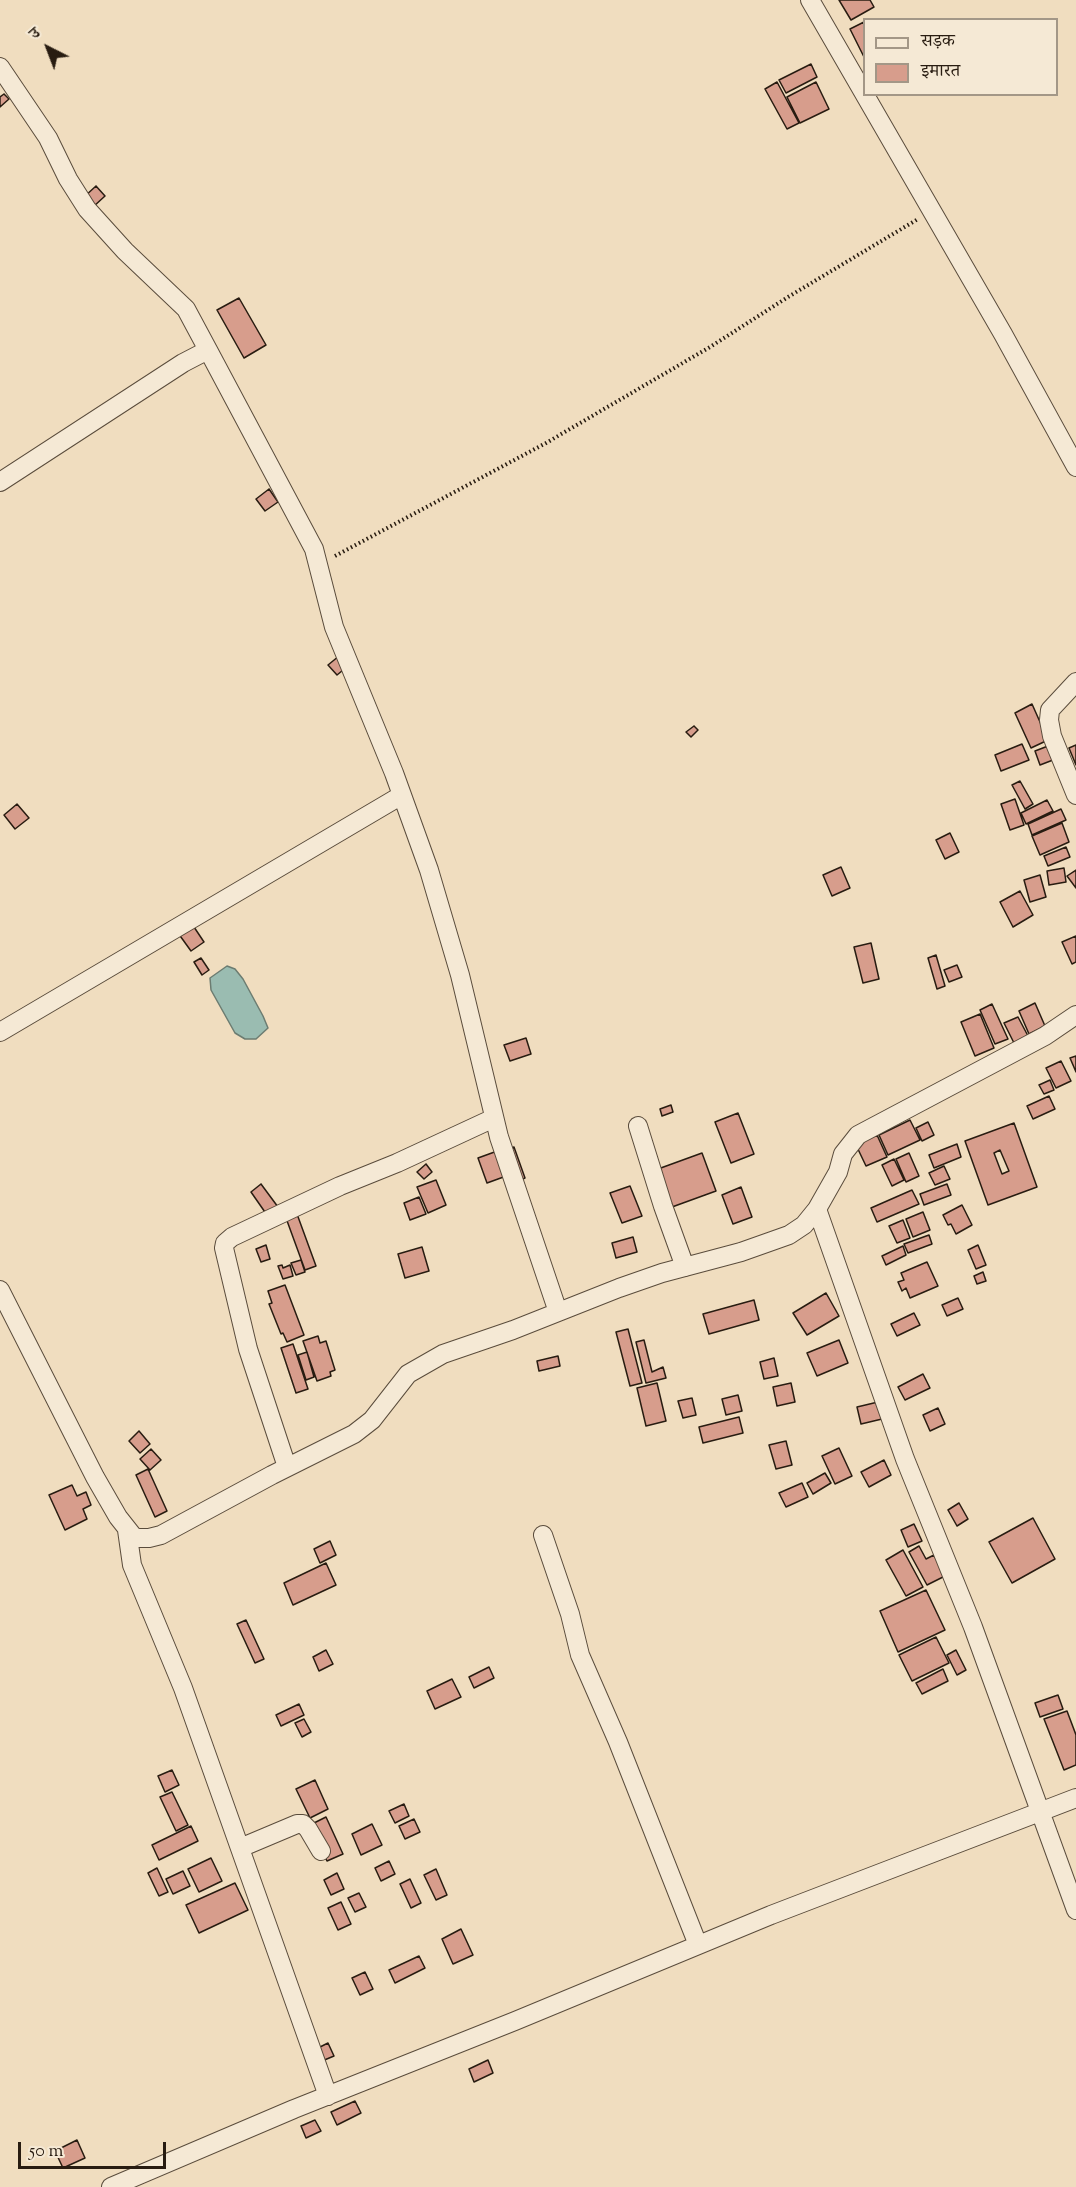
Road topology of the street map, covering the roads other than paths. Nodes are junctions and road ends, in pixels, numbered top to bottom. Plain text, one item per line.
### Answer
1 (810, 0) edge
2 (0, 67) edge
3 (863, 92) edge
4 (865, 96) edge
5 (208, 350) junction
6 (1076, 467) edge
7 (0, 482) edge
8 (1076, 682) edge
9 (402, 795) junction
10 (1076, 795) edge
11 (1076, 1015) edge
12 (0, 1032) edge
13 (494, 1118) junction
14 (638, 1126) dead end
15 (817, 1209) junction
16 (685, 1267) junction
17 (0, 1290) edge
18 (558, 1312) junction
19 (287, 1467) junction
20 (127, 1530) junction
21 (543, 1535) dead end
22 (1076, 1798) edge
23 (1041, 1812) junction
24 (240, 1848) junction
25 (321, 1851) dead end
26 (1076, 1910) edge
27 (698, 1945) junction
28 (328, 2096) junction
29 (111, 2187) edge

1 - 3 street
2 - 5 street
4 - 6 street
5 - 7 street
5 - 9 street
8 - 10 street
9 - 12 street
9 - 13 street
11 - 15 street
13 - 18 street
13 - 19 street
14 - 16 street
15 - 16 street
15 - 23 street
16 - 18 street
17 - 20 street
18 - 19 street
19 - 20 street
20 - 24 street
21 - 27 street
22 - 23 street
23 - 26 street
23 - 27 street
24 - 25 street
24 - 28 street
27 - 28 street
28 - 29 street

